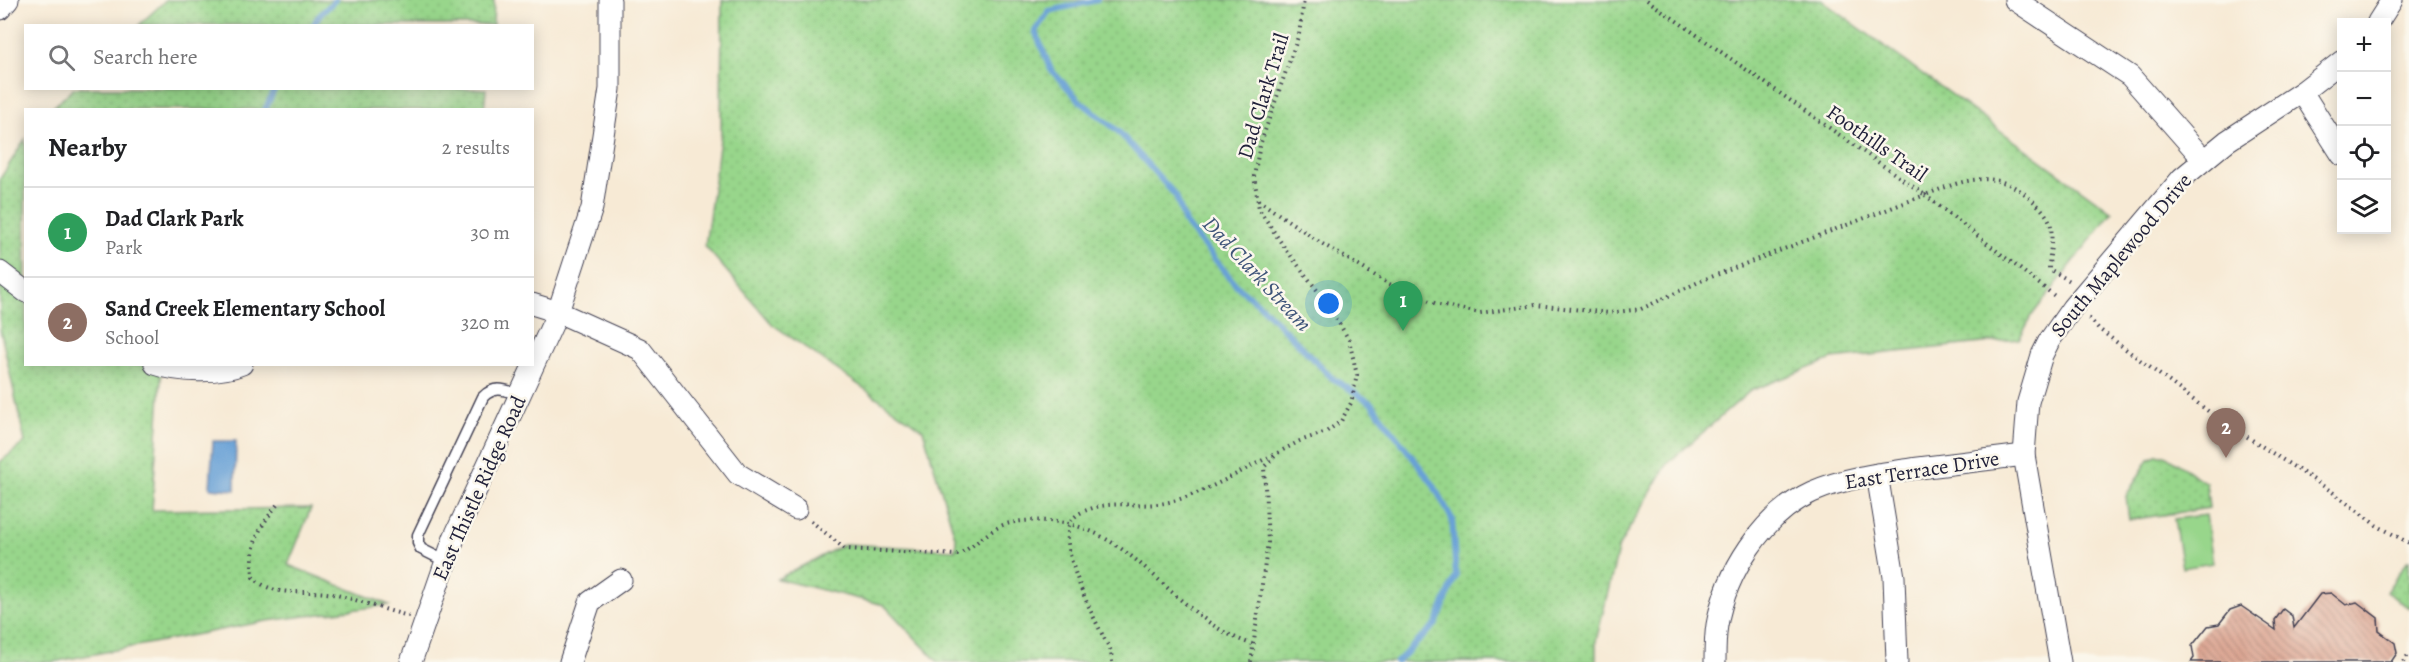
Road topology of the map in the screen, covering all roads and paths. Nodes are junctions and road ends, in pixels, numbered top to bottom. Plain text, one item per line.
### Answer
1 (8, 0) edge
2 (610, 0) edge
3 (1304, 0) edge
4 (1647, 0) edge
5 (2015, 0) edge
6 (2392, 0) edge
7 (0, 9) edge
8 (2381, 18) edge
9 (2337, 65) edge
10 (2302, 92) junction
11 (2337, 147) edge
12 (2203, 159) junction
13 (1925, 195) junction
14 (1258, 200) junction
15 (0, 272) edge
16 (24, 290) edge
17 (2073, 298) junction
18 (534, 305) edge
19 (558, 312) junction
20 (534, 364) edge
21 (161, 366) edge
22 (238, 366) edge
23 (533, 366) edge
24 (520, 395) junction
25 (1279, 452) junction
26 (2024, 455) junction
27 (1877, 474) junction
28 (277, 505) dead end
29 (796, 509) joint
30 (1070, 524) junction
31 (2409, 543) edge
32 (445, 561) junction
33 (621, 580) dead end
34 (424, 620) junction
35 (1252, 644) junction
36 (2409, 654) edge
37 (411, 662) edge
38 (570, 662) edge
39 (1112, 662) edge
40 (1251, 662) edge
41 (1715, 662) edge
42 (1897, 662) edge
43 (2060, 662) edge
44 (2403, 662) edge

1 - 7 street
2 - 19 street, East Thistle Ridge Road
3 - 14 path, Dad Clark Trail
4 - 13 path, Foothills Trail
5 - 12 street
6 - 8 street
9 - 10 street, South Maplewood Drive
10 - 11 street
10 - 12 street, South Maplewood Drive
12 - 17 street, South Maplewood Drive
13 - 14 path
13 - 17 path
13 - 17 path, Foothills Trail
14 - 25 path, Dad Clark Trail
15 - 16 street
17 - 26 street, South Maplewood Drive
17 - 31 path
18 - 19 street
19 - 20 street, East Thistle Ridge Road
19 - 29 street
21 - 22 street
23 - 24 street, East Thistle Ridge Road
24 - 32 street, East Thistle Ridge Road
24 - 32 lane
25 - 30 path, Dad Clark Trail
25 - 35 path
26 - 27 street, East Terrace Drive
26 - 43 street, South Maplewood Drive
27 - 41 street, East Terrace Drive
27 - 42 street
28 - 34 path
29 - 30 path
30 - 35 path
30 - 39 path
32 - 34 street, East Thistle Ridge Road
33 - 38 street
34 - 37 street, East Thistle Ridge Road
35 - 40 path
36 - 44 path

